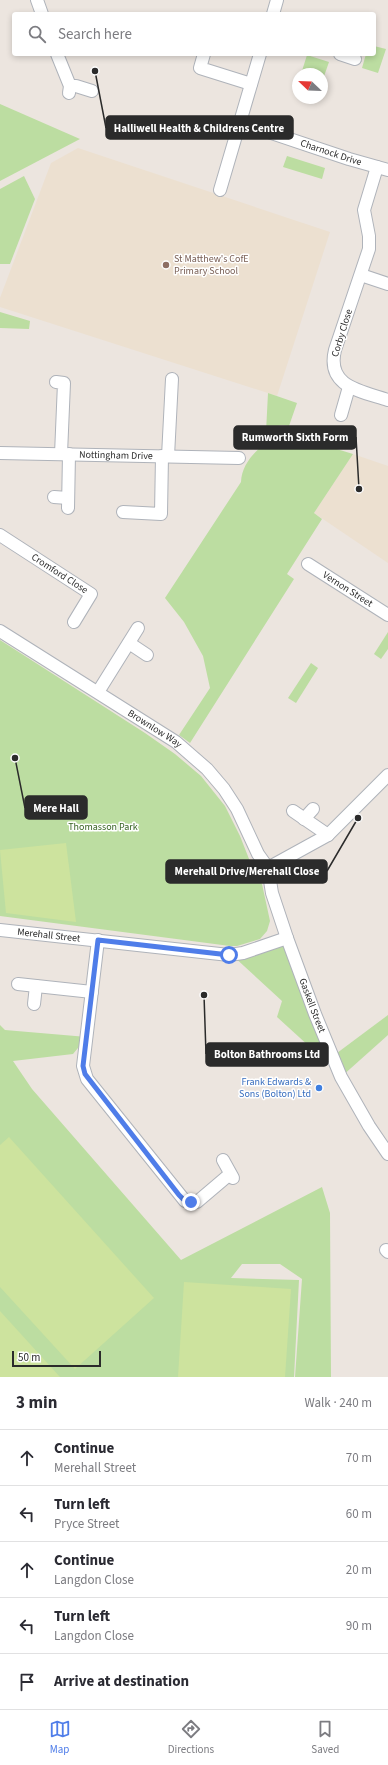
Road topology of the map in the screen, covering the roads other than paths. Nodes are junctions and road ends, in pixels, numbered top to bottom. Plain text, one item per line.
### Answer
1 (37, 0) edge
2 (277, 0) edge
3 (41, 12) edge
4 (274, 12) edge
5 (59, 56) edge
6 (203, 56) edge
7 (259, 56) edge
8 (347, 56) edge
9 (355, 59) dead end
10 (251, 84) junction
11 (92, 91) dead end
12 (239, 122) junction
13 (382, 169) edge
14 (220, 190) dead end
15 (361, 274) junction
16 (388, 284) edge
17 (172, 379) dead end
18 (56, 382) dead end
19 (349, 387) junction
20 (388, 400) edge
21 (341, 415) dead end
22 (0, 453) edge
23 (65, 454) junction
24 (165, 456) junction
25 (239, 458) dead end
26 (54, 497) dead end
27 (123, 512) dead end
28 (0, 535) edge
29 (308, 564) dead end
30 (388, 615) edge
31 (74, 622) dead end
32 (138, 628) dead end
33 (0, 631) edge
34 (129, 643) junction
35 (147, 654) dead end
36 (98, 692) junction
37 (388, 775) edge
38 (312, 809) dead end
39 (293, 810) dead end
40 (304, 819) junction
41 (328, 836) junction
42 (268, 868) junction
43 (0, 930) edge
44 (287, 938) junction
45 (98, 940) junction
46 (18, 984) dead end
47 (36, 986) junction
48 (92, 992) junction
49 (34, 1004) dead end
50 (388, 1154) edge
51 (223, 1160) dead end

1 - 3 street
2 - 4 street
5 - 11 street
6 - 10 street
7 - 10 street
8 - 9 street
10 - 12 street
12 - 13 street, Charnock Drive
12 - 14 street
13 - 15 street, Corby Close
15 - 16 street
15 - 19 street, Corby Close
17 - 24 street, Nottingham Drive
18 - 23 street, Nottingham Drive
19 - 20 street
19 - 21 street
22 - 23 street, Nottingham Drive
23 - 24 street, Nottingham Drive
23 - 26 street, Nottingham Drive
24 - 25 street, Nottingham Drive
24 - 27 street, Nottingham Drive
28 - 31 street, Cromford Close
29 - 30 street, Vernon Street
32 - 34 street
33 - 36 street, Brownlow Way
34 - 35 street
34 - 36 street
36 - 42 street, Brownlow Way
37 - 41 street
38 - 40 street
39 - 40 street
40 - 41 street
41 - 42 street
42 - 44 street, Gaskell Street
43 - 45 street, Merehall Street
44 - 45 street, Merehall Street
44 - 50 street, Gaskell Street
45 - 48 street
46 - 47 street
47 - 48 street
47 - 49 street
48 - 51 street

